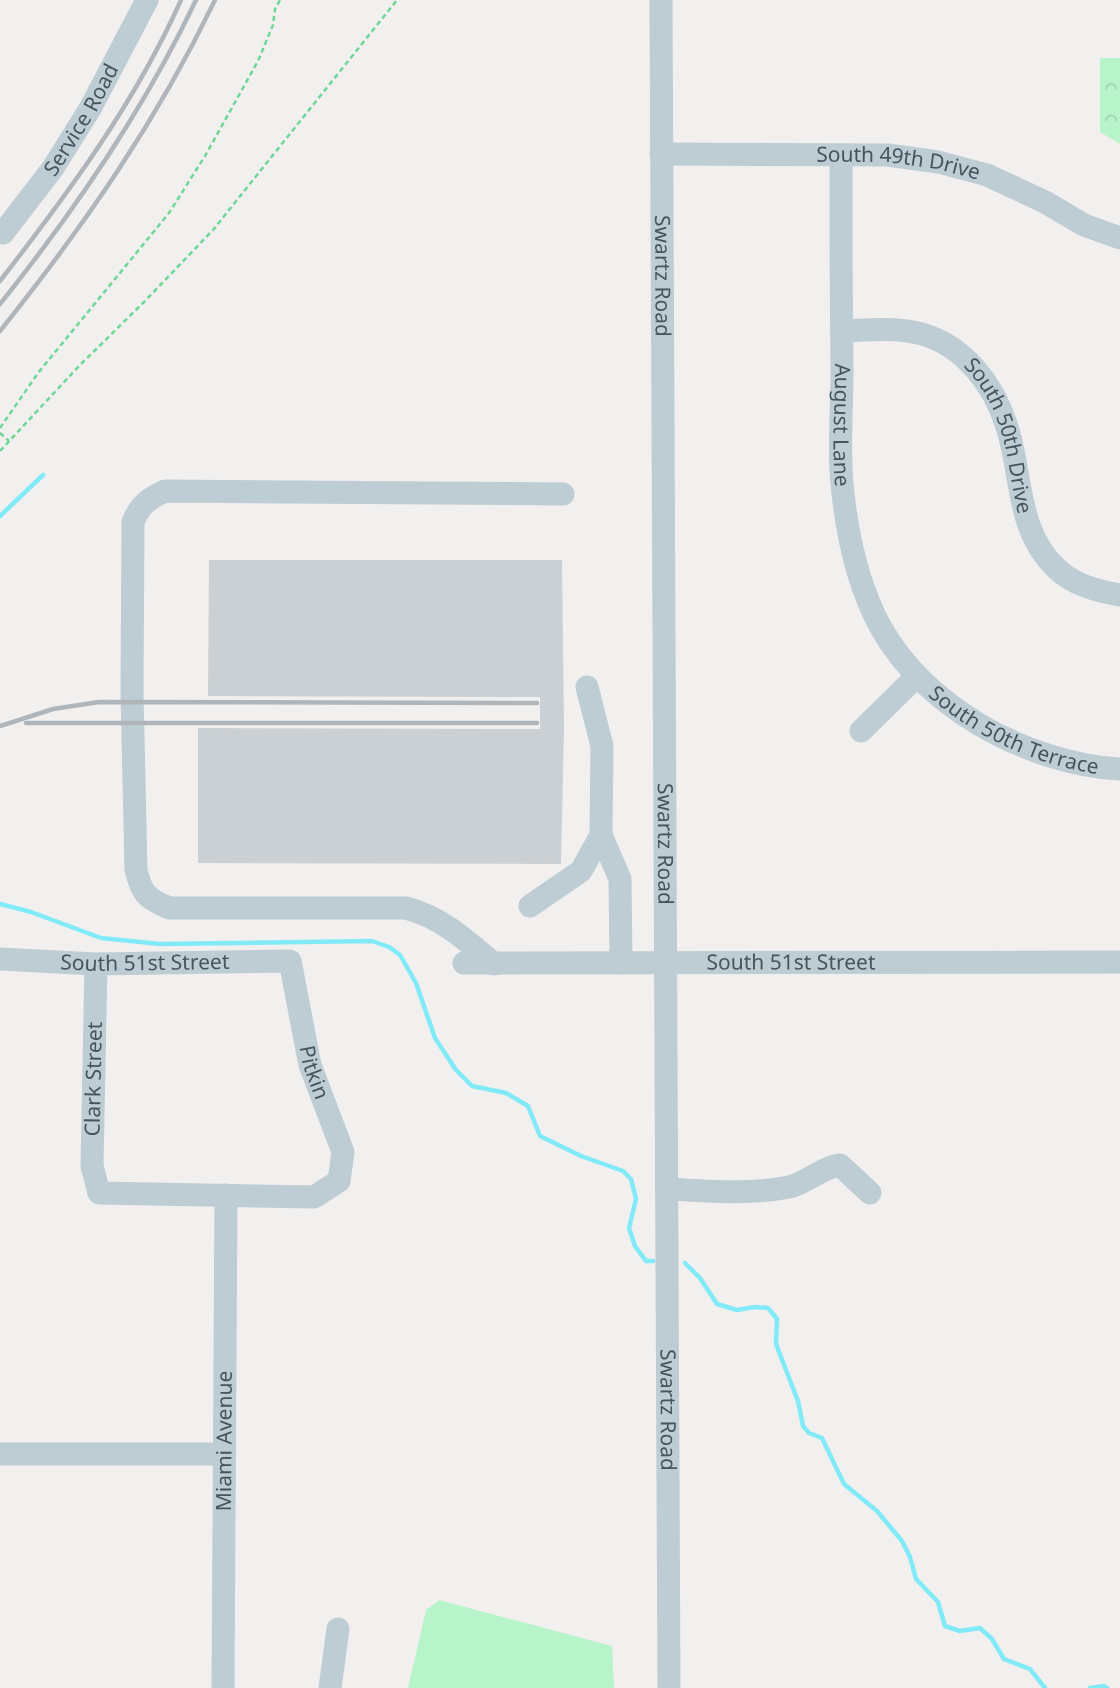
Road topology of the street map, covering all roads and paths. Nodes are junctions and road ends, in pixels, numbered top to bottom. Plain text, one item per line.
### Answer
1 (147, 0) edge
2 (280, 0) edge
3 (397, 0) edge
4 (661, 0) edge
5 (661, 155) junction
6 (841, 155) junction
7 (3, 233) dead end
8 (1120, 238) edge
9 (842, 331) junction
10 (0, 428) edge
11 (0, 433) edge
12 (9, 441) junction
13 (0, 451) edge
14 (563, 494) dead end
15 (1120, 595) edge
16 (916, 677) junction
17 (587, 687) dead end
18 (861, 731) dead end
19 (1120, 769) edge
20 (601, 835) junction
21 (530, 906) dead end
22 (0, 959) edge
23 (290, 961) joint
24 (464, 962) dead end
25 (1120, 962) edge
26 (621, 963) junction
27 (666, 963) junction
28 (96, 964) junction
29 (494, 964) junction
30 (667, 1189) junction
31 (870, 1193) dead end
32 (226, 1195) junction
33 (0, 1454) edge
34 (224, 1454) junction
35 (338, 1629) dead end
36 (223, 1688) edge
37 (330, 1688) edge
38 (669, 1688) edge

1 - 7 street, Service Road
2 - 10 path
3 - 12 path
4 - 5 street, Swartz Road
5 - 6 street, South 49th Drive
5 - 27 street, Swartz Road
6 - 8 street, South 49th Drive
6 - 9 street, August Lane
9 - 15 street, South 50th Drive
9 - 16 street, August Lane
11 - 12 path
12 - 13 path
14 - 29 street
16 - 18 street
16 - 19 street, South 50th Terrace
17 - 20 street
20 - 21 street
20 - 26 street
22 - 28 street, South 51st Street
23 - 28 street, South 51st Street
23 - 32 street, Pitkin
24 - 29 street, South 51st Street
25 - 27 street, South 51st Street
26 - 27 street, South 51st Street
26 - 29 street, South 51st Street
27 - 30 street, Swartz Road
28 - 32 street, Clark Street
30 - 31 street
30 - 38 street, Swartz Road
32 - 34 street, Miami Avenue
33 - 34 street
34 - 36 street, Miami Avenue
35 - 37 street

